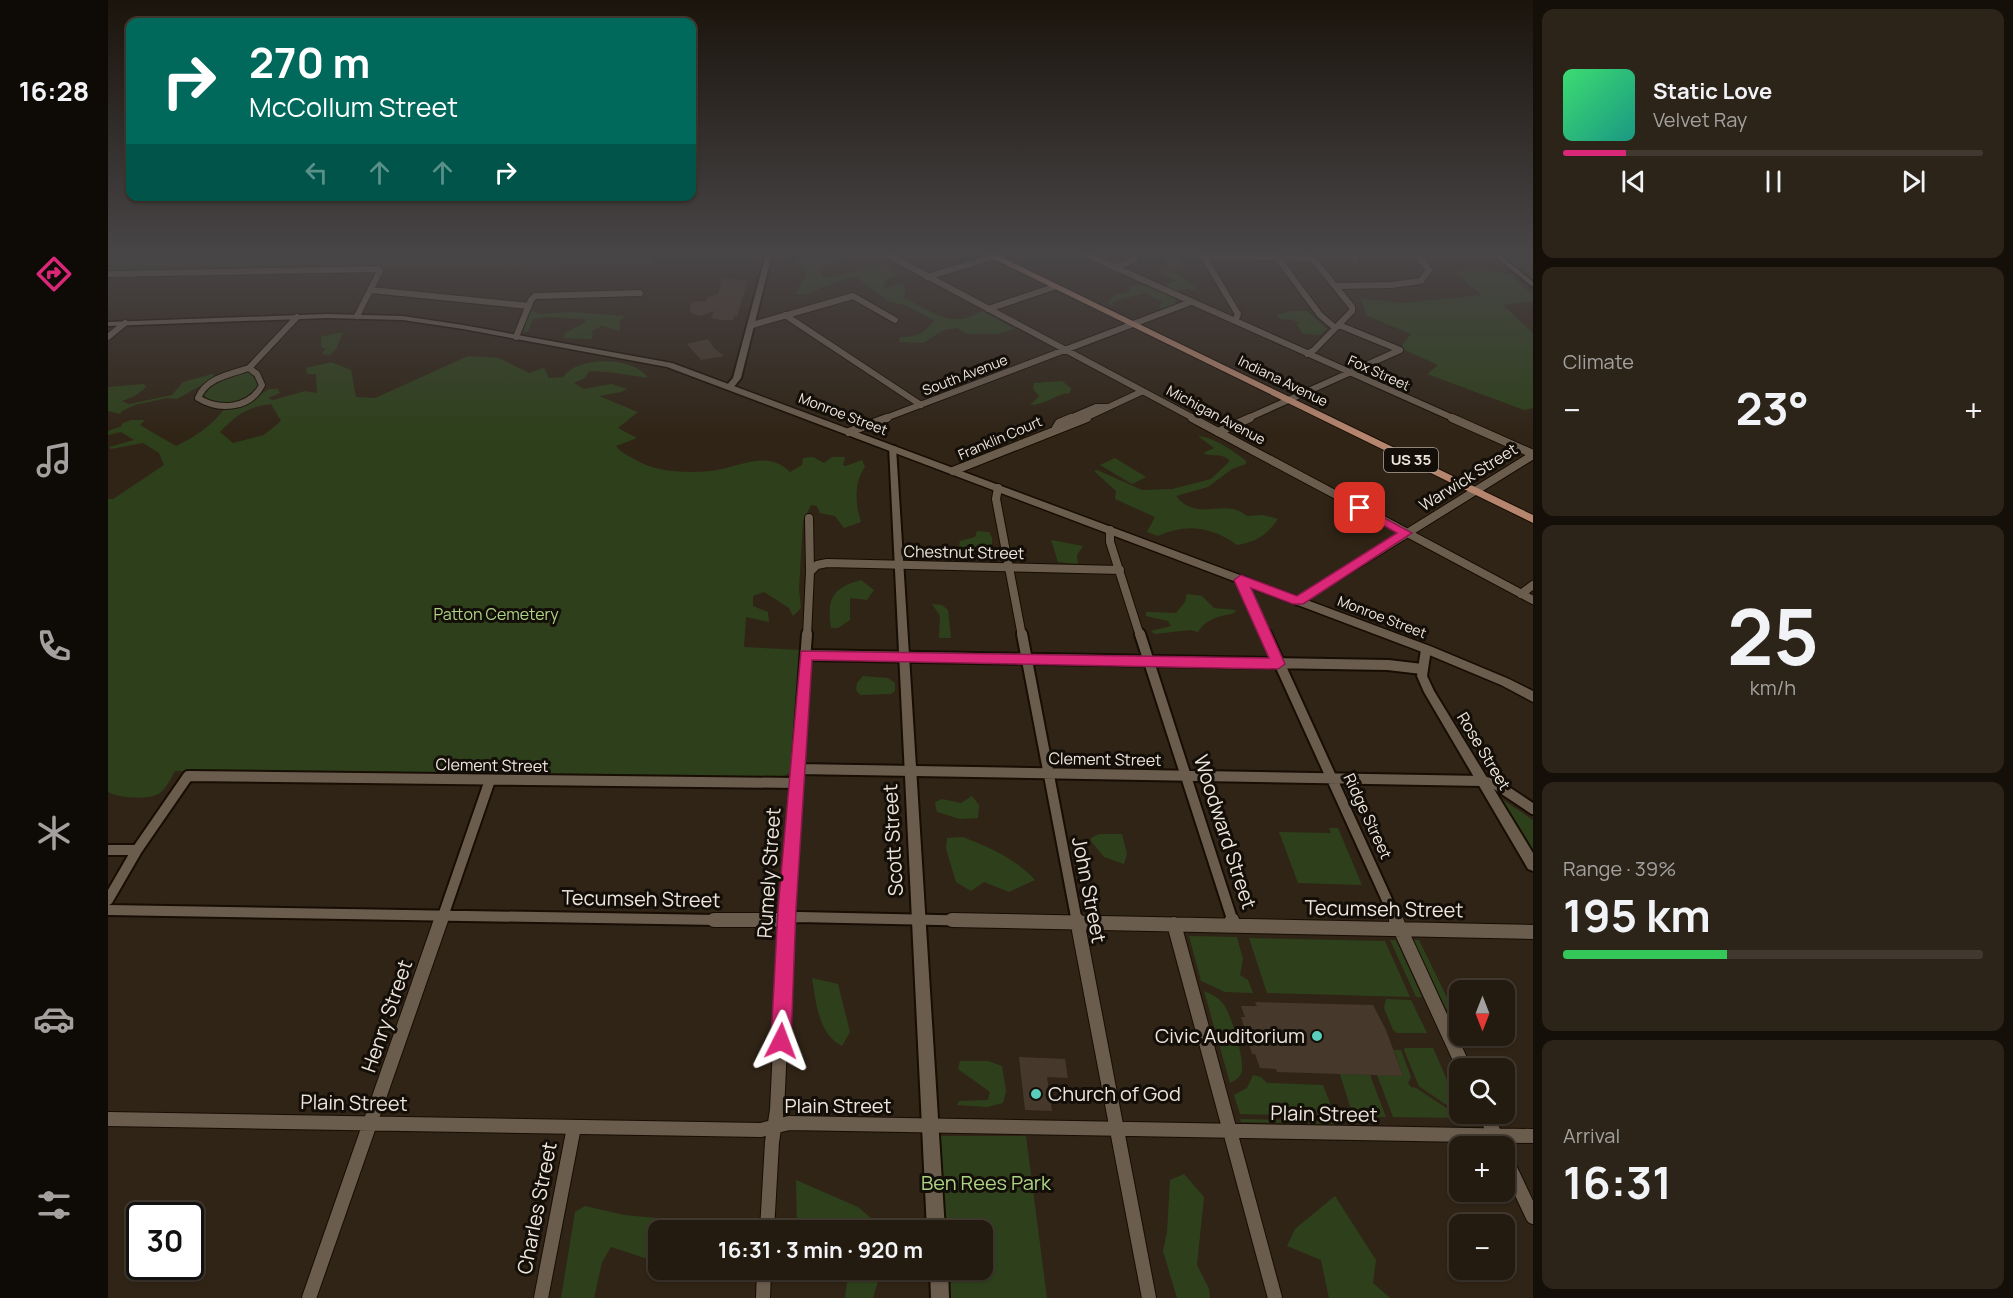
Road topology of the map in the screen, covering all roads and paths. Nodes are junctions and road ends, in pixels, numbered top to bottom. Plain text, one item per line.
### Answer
1 (525, 315) edge
2 (754, 315) edge
3 (785, 315) joint
4 (886, 315) edge
5 (999, 315) edge
6 (1113, 315) edge
7 (1157, 315) edge
8 (1220, 315) edge
9 (1238, 315) edge
10 (1320, 315) edge
11 (1346, 315) edge
12 (357, 316) joint
13 (297, 317) junction
14 (895, 320) dead end
15 (1235, 321) junction
16 (125, 323) junction
17 (108, 324) edge
18 (1132, 324) junction
19 (752, 325) junction
20 (1336, 326) junction
21 (108, 337) edge
22 (516, 337) junction
23 (1066, 350) junction
24 (1307, 354) junction
25 (249, 368) junction
26 (1350, 373) junction
27 (730, 386) junction
28 (1143, 392) junction
29 (1290, 401) junction
30 (921, 405) junction
31 (849, 432) junction
32 (1218, 432) junction
33 (892, 448) junction
34 (1533, 454) edge
35 (953, 471) junction
36 (998, 488) junction
37 (1474, 491) junction
38 (809, 518) dead end
39 (1533, 519) edge
40 (1110, 530) junction
41 (1406, 533) junction
42 (899, 566) junction
43 (1009, 568) junction
44 (1120, 570) junction
45 (810, 572) junction
46 (1241, 580) junction
47 (1533, 585) edge
48 (1521, 594) junction
49 (1533, 600) edge
50 (1298, 601) junction
51 (1426, 649) junction
52 (806, 655) junction
53 (905, 657) junction
54 (1028, 659) junction
55 (1150, 661) junction
56 (1278, 664) junction
57 (1422, 669) junction
58 (1533, 697) edge
59 (798, 769) junction
60 (911, 772) junction
61 (1048, 773) junction
62 (1187, 776) junction
63 (1332, 779) junction
64 (490, 780) junction
65 (1483, 781) junction
66 (795, 783) junction
67 (1533, 809) edge
68 (108, 850) edge
69 (137, 850) junction
70 (1533, 865) edge
71 (108, 900) edge
72 (108, 910) edge
73 (442, 915) junction
74 (786, 919) junction
75 (919, 919) junction
76 (1077, 923) junction
77 (1174, 924) junction
78 (1234, 925) junction
79 (1401, 929) junction
80 (1533, 932) edge
81 (1459, 1058) edge
82 (108, 1119) edge
83 (371, 1122) junction
84 (775, 1125) junction
85 (930, 1125) junction
86 (574, 1127) junction
87 (1116, 1129) junction
88 (1230, 1131) junction
89 (1533, 1136) edge
90 (1449, 1139) edge
91 (1515, 1139) edge
92 (1515, 1179) edge
93 (1533, 1217) edge
94 (768, 1220) edge
95 (935, 1220) edge
96 (764, 1280) edge
97 (939, 1280) edge
98 (309, 1298) edge
99 (541, 1298) edge
100 (763, 1298) edge
101 (940, 1298) edge
102 (1149, 1298) edge
103 (1275, 1298) edge

1 - 22 street
2 - 19 street
3 - 19 street
3 - 30 street
4 - 14 street
5 - 23 street, Michigan Avenue
6 - 18 main road, Indiana Avenue / US 35
7 - 18 street, South Avenue
8 - 15 street, Fox Street
9 - 15 street
10 - 20 street
11 - 20 street
12 - 13 main road, Monroe Street
12 - 22 main road, Monroe Street
13 - 16 main road, Monroe Street
13 - 25 street
15 - 24 street, Fox Street
16 - 17 main road, Monroe Street
16 - 21 street
18 - 23 street, South Avenue
18 - 29 main road, Indiana Avenue / US 35
19 - 27 street
20 - 24 street
20 - 26 street
22 - 27 main road, Monroe Street
23 - 28 street, Michigan Avenue
23 - 30 street, South Avenue
24 - 26 street, Fox Street
25 - 25 street
26 - 29 street
26 - 34 street, Fox Street
27 - 31 main road, Monroe Street
28 - 32 street, Michigan Avenue
28 - 35 street, Franklin Court
29 - 32 street
29 - 37 main road, Indiana Avenue / US 35
30 - 31 street, South Avenue
31 - 33 main road, Monroe Street
32 - 41 street, Michigan Avenue
33 - 35 main road, Monroe Street
33 - 42 street, Scott Street
34 - 37 street, Warwick Street
35 - 36 main road, Monroe Street
36 - 40 main road, Monroe Street
36 - 43 street, John Street
37 - 39 main road, Indiana Avenue / US 35
37 - 41 street, Warwick Street
38 - 45 street, Rumely Street
40 - 44 street, Woodward Street
40 - 46 main road, Monroe Street
41 - 48 street, Michigan Avenue
41 - 50 street, Warwick Street
42 - 43 street, Chestnut Street
42 - 45 street, Chestnut Street
42 - 53 street, Scott Street
43 - 44 street, Chestnut Street
43 - 54 street, John Street
44 - 55 street, Woodward Street
45 - 52 street, Rumely Street
46 - 50 main road, Monroe Street
46 - 56 street, Ridge Street
47 - 48 street
48 - 49 street, Michigan Avenue
50 - 51 main road, Monroe Street
51 - 57 street
51 - 58 main road, Monroe Street
52 - 53 street
52 - 59 street, Rumely Street
53 - 54 street
53 - 60 street, Scott Street
54 - 55 street
54 - 61 street, John Street
55 - 56 street
55 - 62 street, Woodward Street
56 - 57 street
56 - 63 street, Ridge Street
57 - 65 street, Rose Street
59 - 60 street, Clement Street
59 - 66 street, Rumely Street
60 - 61 street, Clement Street
60 - 75 street, Scott Street
61 - 62 street, Clement Street
61 - 76 street, John Street
62 - 63 street, Clement Street
62 - 78 street, Woodward Street
63 - 65 street, Clement Street
63 - 79 street, Ridge Street
64 - 66 street, Clement Street
64 - 69 street, Clement Street
64 - 73 street, Henry Street
65 - 67 street
65 - 70 street, Rose Street
66 - 74 street, Rumely Street
68 - 69 street
69 - 71 street
72 - 73 street, Tecumseh Street
73 - 74 street, Tecumseh Street
73 - 83 street, Henry Street
74 - 75 street, Tecumseh Street
74 - 84 street, Rumely Street
75 - 76 street, Tecumseh Street
75 - 85 street, Scott Street
76 - 77 street, Tecumseh Street
76 - 87 street, John Street
77 - 78 street, Woodward Street
77 - 88 street
78 - 79 street, Tecumseh Street
79 - 80 street, Tecumseh Street
79 - 81 street, Ridge Street
82 - 83 street, Plain Street
83 - 86 street, Plain Street
83 - 98 street, Henry Street
84 - 85 street, Plain Street
84 - 86 street, Plain Street
84 - 94 street, Rumely Street
85 - 87 street, Plain Street
85 - 95 street, Scott Street
86 - 99 street, Charles Street
87 - 88 street, Plain Street
87 - 102 street, John Street
88 - 90 street, Plain Street
88 - 103 street
89 - 91 street, Plain Street
92 - 93 street
96 - 100 street
97 - 101 street

